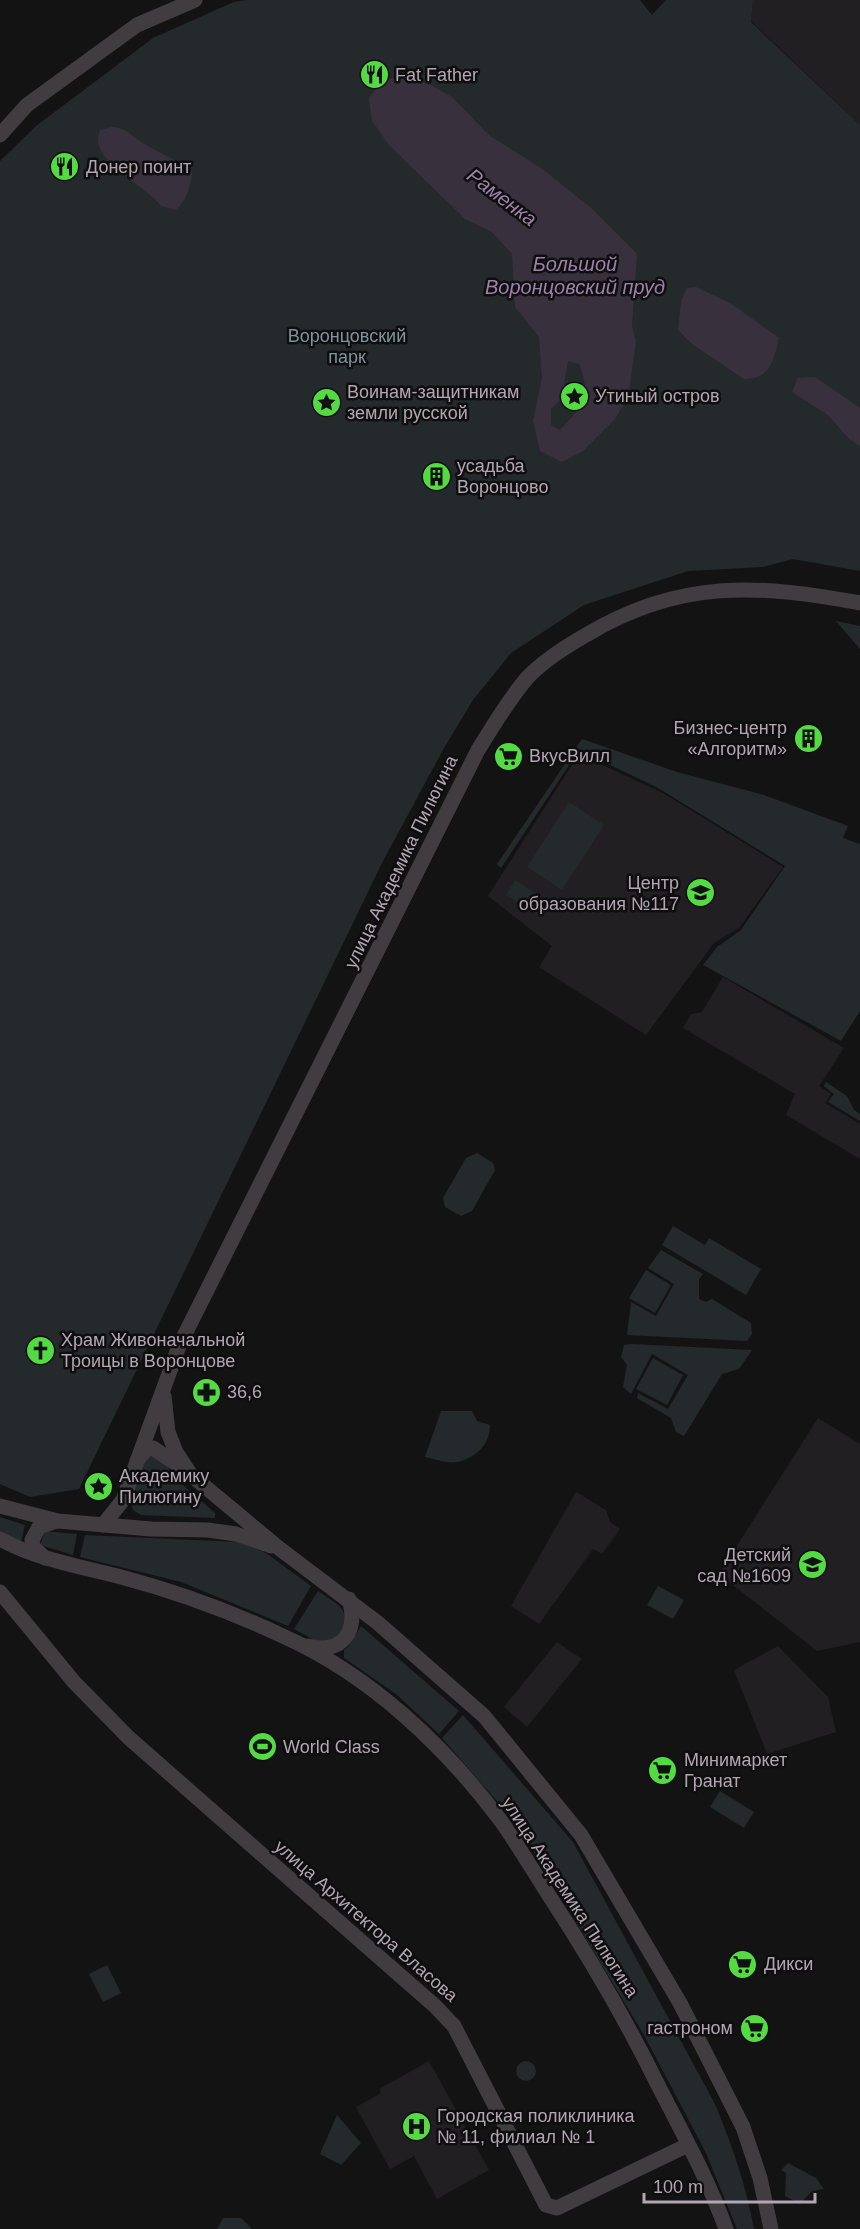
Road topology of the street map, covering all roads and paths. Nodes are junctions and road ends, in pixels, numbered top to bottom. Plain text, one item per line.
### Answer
1 (195, 0) edge
2 (0, 135) edge
3 (860, 603) edge
4 (163, 1389) junction
5 (135, 1464) junction
6 (191, 1475) junction
7 (0, 1506) edge
8 (58, 1521) junction
9 (103, 1525) junction
10 (0, 1539) edge
11 (280, 1549) junction
12 (47, 1560) junction
13 (0, 1592) edge
14 (349, 1599) junction
15 (300, 1644) junction
16 (688, 2145) junction
17 (726, 2229) edge
18 (771, 2229) edge

1 - 2 street
3 - 4 street, улица Академика Пилюгина
4 - 5 street, улица Академика Пилюгина
4 - 6 street, улица Академика Пилюгина
5 - 6 street
5 - 9 street, улица Академика Пилюгина
6 - 11 street, улица Академика Пилюгина
7 - 8 street, улица Академика Пилюгина
8 - 9 street, улица Академика Пилюгина
8 - 12 street
9 - 11 street, улица Академика Пилюгина
10 - 12 street, улица Академика Пилюгина
11 - 14 street, улица Академика Пилюгина
12 - 15 street, улица Академика Пилюгина
13 - 16 street, улица Архитектора Власова
14 - 15 street
14 - 18 street, улица Академика Пилюгина
15 - 16 street, улица Академика Пилюгина
16 - 17 street, улица Академика Пилюгина

